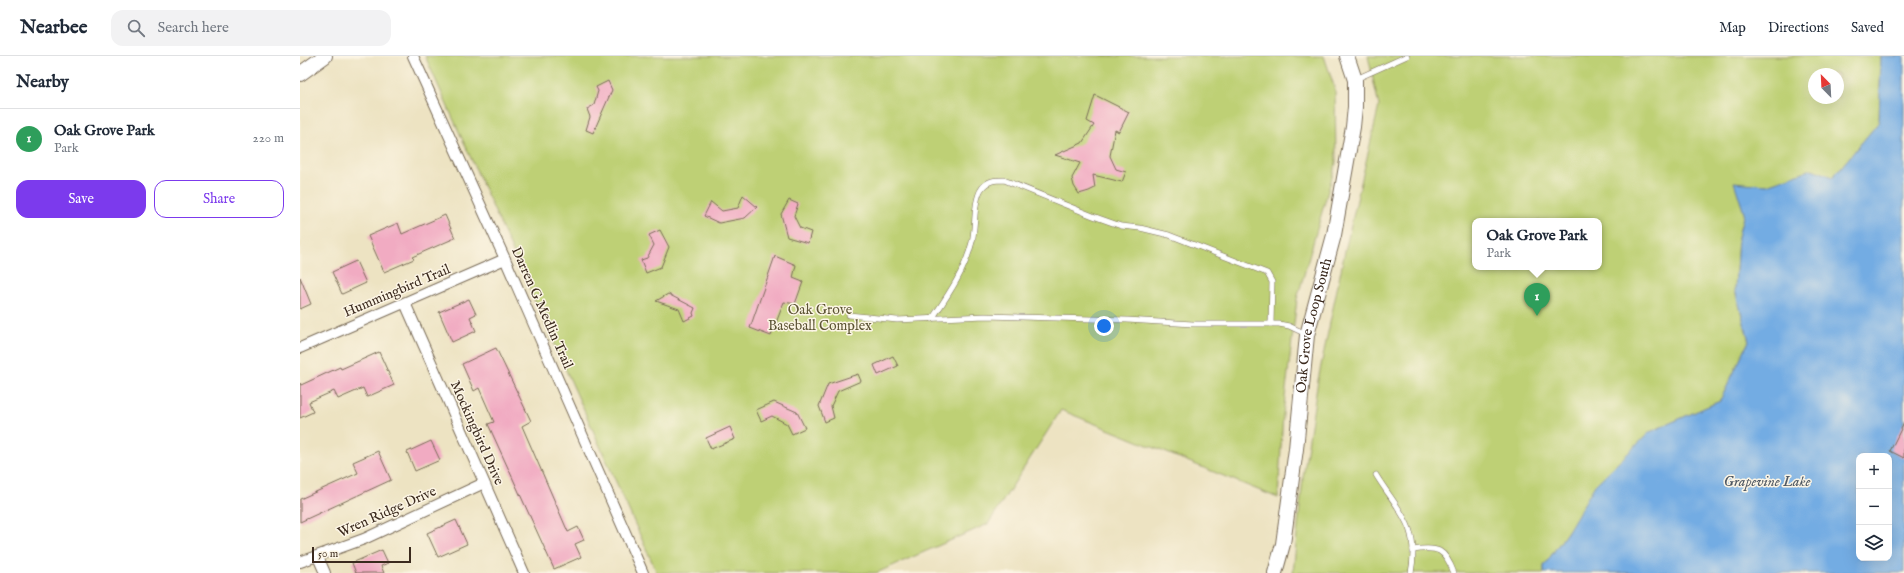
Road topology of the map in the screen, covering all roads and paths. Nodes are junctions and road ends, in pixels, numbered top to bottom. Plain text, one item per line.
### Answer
1 (325, 56) edge
2 (413, 56) edge
3 (1347, 56) edge
4 (1407, 56) edge
5 (300, 74) edge
6 (1355, 80) junction
7 (505, 259) junction
8 (406, 303) junction
9 (849, 315) dead end
10 (932, 319) junction
11 (1271, 324) junction
12 (1307, 335) junction
13 (300, 348) edge
14 (1376, 475) dead end
15 (484, 483) junction
16 (1413, 550) junction
17 (318, 557) junction
18 (300, 562) edge
19 (325, 573) edge
20 (524, 573) edge
21 (643, 573) edge
22 (1275, 573) edge
23 (1411, 573) edge
24 (1454, 573) edge

1 - 5 street
2 - 7 street, Darren G Medlin Trail
3 - 6 street, Oak Grove Loop South
4 - 6 lane
6 - 12 street, Oak Grove Loop South
7 - 8 street, Hummingbird Trail
7 - 21 street, Darren G Medlin Trail
8 - 13 street, Hummingbird Trail
8 - 15 street, Mockingbird Drive
9 - 10 lane
10 - 11 lane
10 - 11 lane
11 - 12 lane
12 - 22 street, Oak Grove Loop South
14 - 16 lane
15 - 17 street, Wren Ridge Drive
15 - 20 street, Mockingbird Drive
16 - 23 lane
16 - 24 lane
17 - 18 street, Wren Ridge Drive
17 - 19 street

